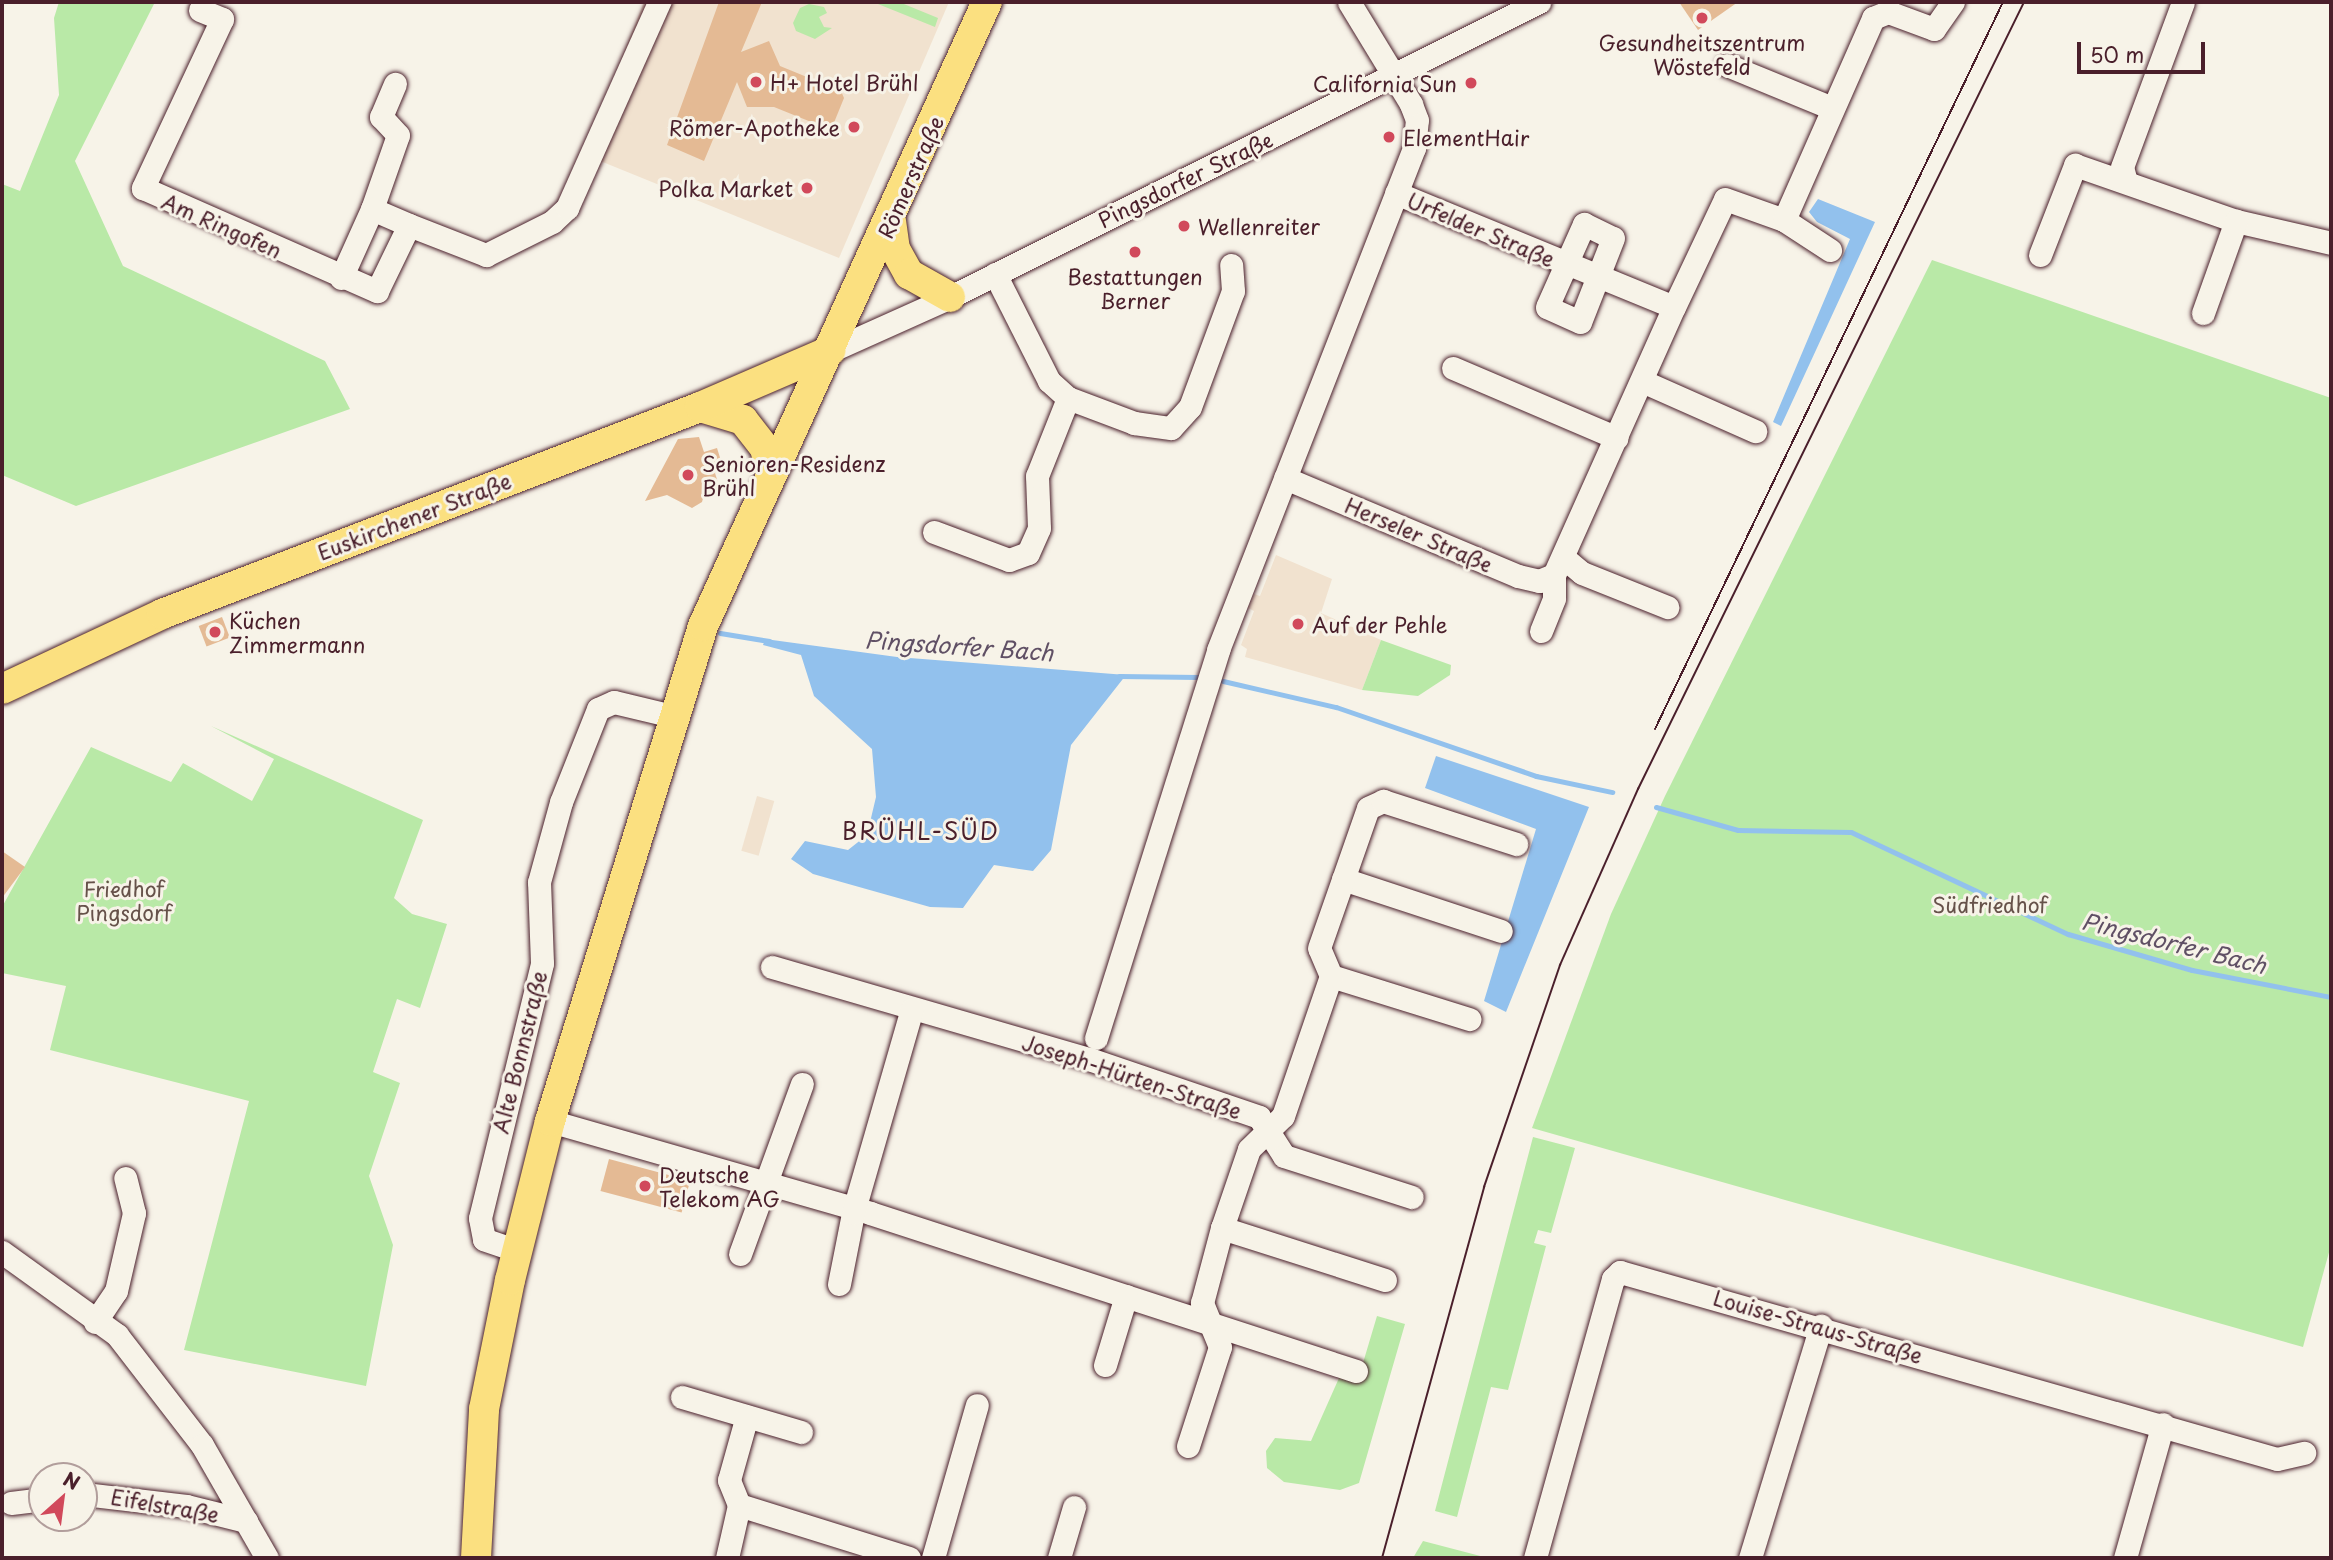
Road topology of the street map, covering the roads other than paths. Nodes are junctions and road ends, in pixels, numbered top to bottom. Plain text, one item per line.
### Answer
1 (659, 2) edge
2 (987, 2) edge
3 (1349, 2) edge
4 (1539, 2) edge
5 (1953, 2) edge
6 (2183, 2) edge
7 (200, 10) dead end
8 (1727, 65) dead end
9 (1392, 75) junction
10 (395, 84) dead end
11 (1832, 108) junction
12 (2125, 178) junction
13 (1396, 193) junction
14 (372, 209) junction
15 (1784, 220) junction
16 (891, 221) junction
17 (2236, 221) junction
18 (409, 225) junction
19 (2331, 243) edge
20 (1830, 250) dead end
21 (2040, 255) dead end
22 (1230, 265) dead end
23 (1565, 265) junction
24 (995, 274) junction
25 (1596, 277) junction
26 (341, 278) junction
27 (950, 297) junction
28 (1674, 307) junction
29 (2203, 313) dead end
30 (830, 351) junction
31 (1453, 368) dead end
32 (1642, 381) junction
33 (1068, 398) junction
34 (700, 407) junction
35 (1755, 431) dead end
36 (1617, 438) junction
37 (770, 470) junction
38 (1285, 478) junction
39 (934, 532) dead end
40 (1559, 567) junction
41 (1667, 607) dead end
42 (1541, 631) dead end
43 (2, 689) edge
44 (677, 717) junction
45 (1516, 844) dead end
46 (1343, 879) junction
47 (1502, 931) dead end
48 (772, 967) dead end
49 (1331, 976) junction
50 (912, 1009) junction
51 (1469, 1019) dead end
52 (1096, 1038) dead end
53 (802, 1084) dead end
54 (550, 1121) junction
55 (1268, 1131) junction
56 (125, 1178) dead end
57 (768, 1186) junction
58 (1412, 1197) dead end
59 (853, 1213) junction
60 (1222, 1228) junction
61 (518, 1251) junction
62 (2, 1252) edge
63 (740, 1254) dead end
64 (1385, 1280) dead end
65 (839, 1284) dead end
66 (1126, 1296) junction
67 (95, 1322) junction
68 (1213, 1323) junction
69 (1821, 1326) junction
70 (1105, 1365) dead end
71 (1356, 1371) dead end
72 (682, 1397) dead end
73 (978, 1405) dead end
74 (747, 1416) junction
75 (2163, 1424) junction
76 (801, 1432) dead end
77 (1188, 1446) dead end
78 (2304, 1453) dead end
79 (98, 1495) edge
80 (28, 1501) edge
81 (10, 1503) dead end
82 (739, 1505) junction
83 (1074, 1507) dead end
84 (246, 1521) junction
85 (267, 1558) edge
86 (476, 1558) edge
87 (727, 1558) edge
88 (909, 1558) edge
89 (933, 1558) edge
90 (1059, 1558) edge
91 (1535, 1558) edge
92 (1749, 1558) edge
93 (2125, 1558) edge

1 - 18 street
2 - 16 main road, Römerstraße
3 - 9 street
4 - 9 street, Pingsdorfer Straße
5 - 11 street
6 - 12 street
7 - 26 street, Am Ringofen
8 - 11 street
9 - 13 street
9 - 24 street, Pingsdorfer Straße
10 - 14 street
11 - 15 street
12 - 17 street
12 - 21 street
13 - 23 street, Urfelder Straße
13 - 38 street
14 - 18 street
14 - 26 street
15 - 20 street
15 - 28 street
16 - 27 main road
16 - 30 main road, Römerstraße
17 - 19 street
17 - 29 street
18 - 26 street, Am Ringofen
22 - 33 street
23 - 25 street, Urfelder Straße
23 - 25 street, Urfelder Straße
23 - 25 street, Urfelder Straße
24 - 27 street, Pingsdorfer Straße
24 - 33 street
25 - 28 street, Urfelder Straße
27 - 30 street, Pingsdorfer Straße
28 - 32 street
30 - 34 main road, Euskirchener Straße
30 - 37 main road
31 - 36 street
32 - 35 street
32 - 36 street
33 - 39 street
34 - 37 main road
34 - 43 main road, Euskirchener Straße
36 - 40 street
37 - 44 main road
38 - 40 street, Herseler Straße
38 - 52 street
40 - 41 street
40 - 42 street
44 - 54 main road
44 - 61 street, Alte Bonnstraße
45 - 46 street
46 - 47 street
46 - 49 street
48 - 50 street, Joseph-Hürten-Straße
49 - 51 street
49 - 55 street
50 - 55 street, Joseph-Hürten-Straße
50 - 59 street
53 - 57 street
54 - 57 street
54 - 61 main road
55 - 58 street, Joseph-Hürten-Straße
55 - 60 street, Joseph-Hürten-Straße
56 - 67 street
57 - 59 street
57 - 63 street
59 - 65 street
59 - 66 street
60 - 64 street
60 - 68 street, Joseph-Hürten-Straße
61 - 86 main road
62 - 67 street
66 - 68 street
66 - 70 street
67 - 84 street
68 - 71 street
68 - 77 street, Joseph-Hürten-Straße
69 - 75 street, Louise-Straus-Straße
69 - 91 street, Louise-Straus-Straße
69 - 92 street
72 - 74 street
73 - 89 street
74 - 76 street
74 - 82 street
75 - 78 street, Louise-Straus-Straße
75 - 93 street
79 - 84 street, Eifelstraße
80 - 81 street
82 - 87 street
82 - 88 street
83 - 90 street
84 - 85 street

